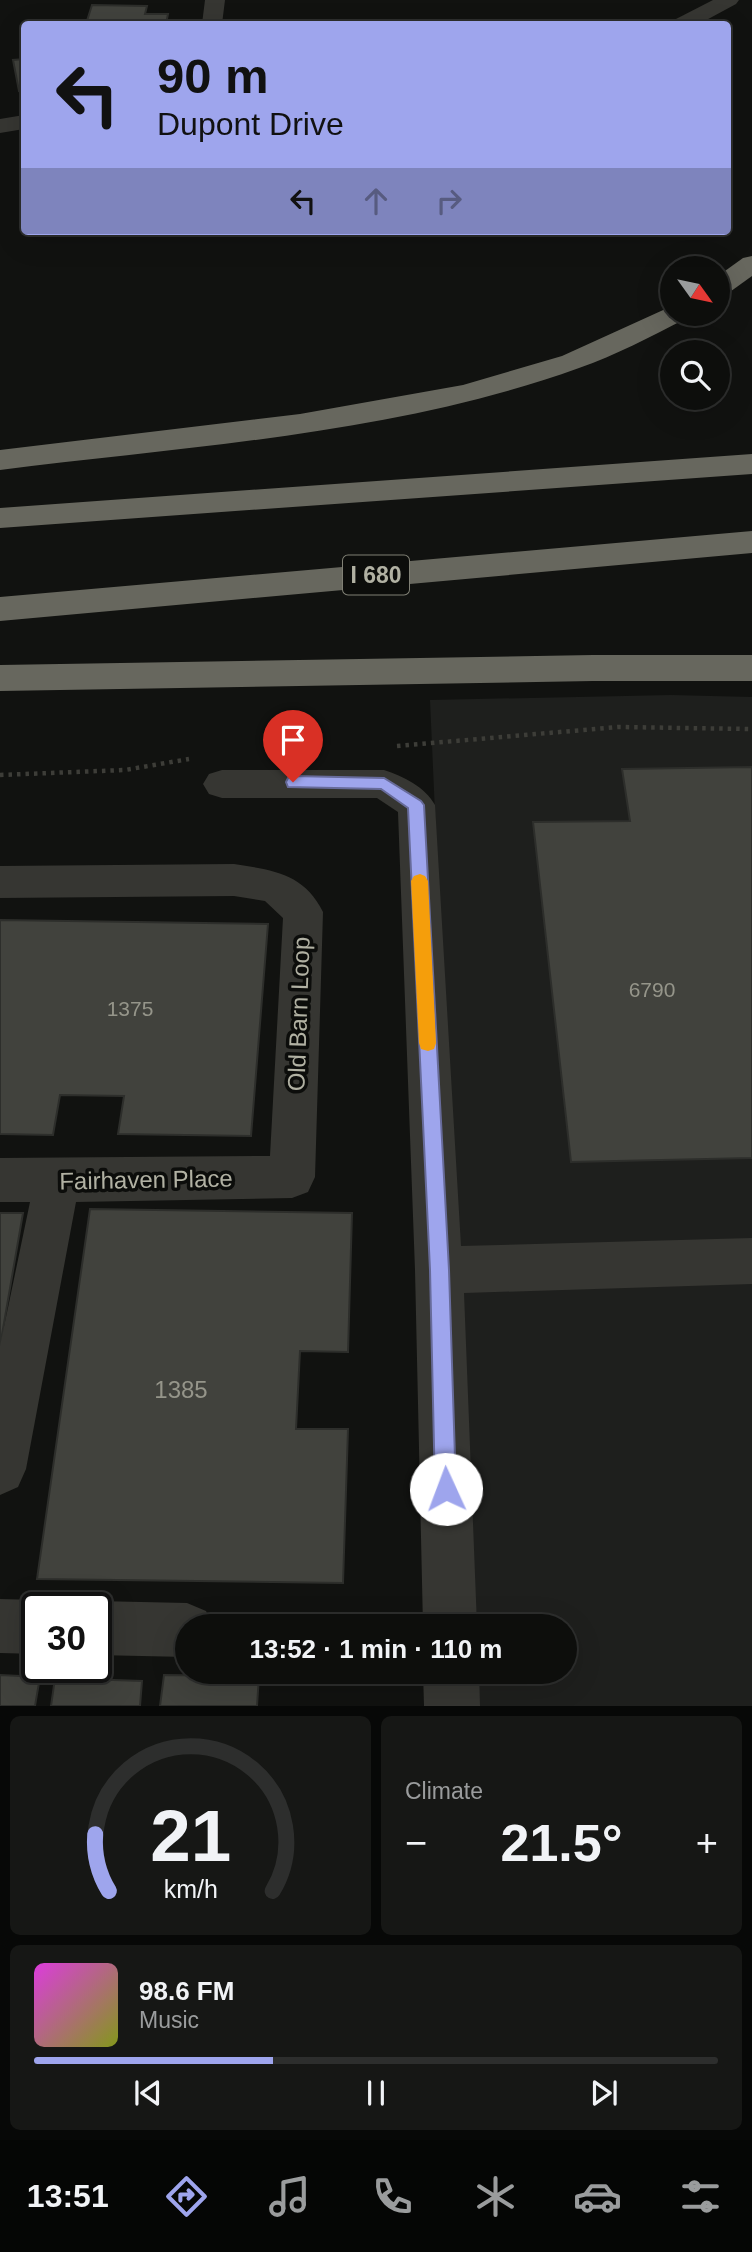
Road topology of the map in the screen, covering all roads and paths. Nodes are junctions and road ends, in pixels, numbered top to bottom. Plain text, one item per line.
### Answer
1 (215, 0) edge
2 (729, 0) edge
3 (212, 21) edge
4 (690, 21) edge
5 (21, 122) edge
6 (0, 126) edge
7 (752, 264) edge
8 (730, 280) edge
9 (660, 322) edge
10 (0, 460) edge
11 (752, 464) edge
12 (0, 518) edge
13 (752, 542) edge
14 (0, 609) edge
15 (752, 668) edge
16 (0, 678) edge
17 (222, 784) dead end
18 (0, 883) edge
19 (292, 1177) joint
20 (0, 1180) edge
21 (57, 1181) junction
22 (752, 1261) edge
23 (439, 1270) junction
24 (0, 1469) edge
25 (450, 1614) edge
26 (0, 1626) edge
27 (21, 1627) edge
28 (112, 1628) edge
29 (175, 1630) edge
30 (451, 1684) edge
31 (452, 1706) edge

1 - 3 street
2 - 4 street
5 - 6 street
7 - 8 highway
9 - 10 highway
11 - 12 highway
13 - 14 highway, I 680
15 - 16 highway
17 - 23 street
18 - 19 street, Old Barn Loop
19 - 21 street, Fairhaven Place
20 - 21 street, Fairhaven Place
21 - 24 street
22 - 23 street
23 - 25 street
26 - 27 street
28 - 29 street
30 - 31 street

